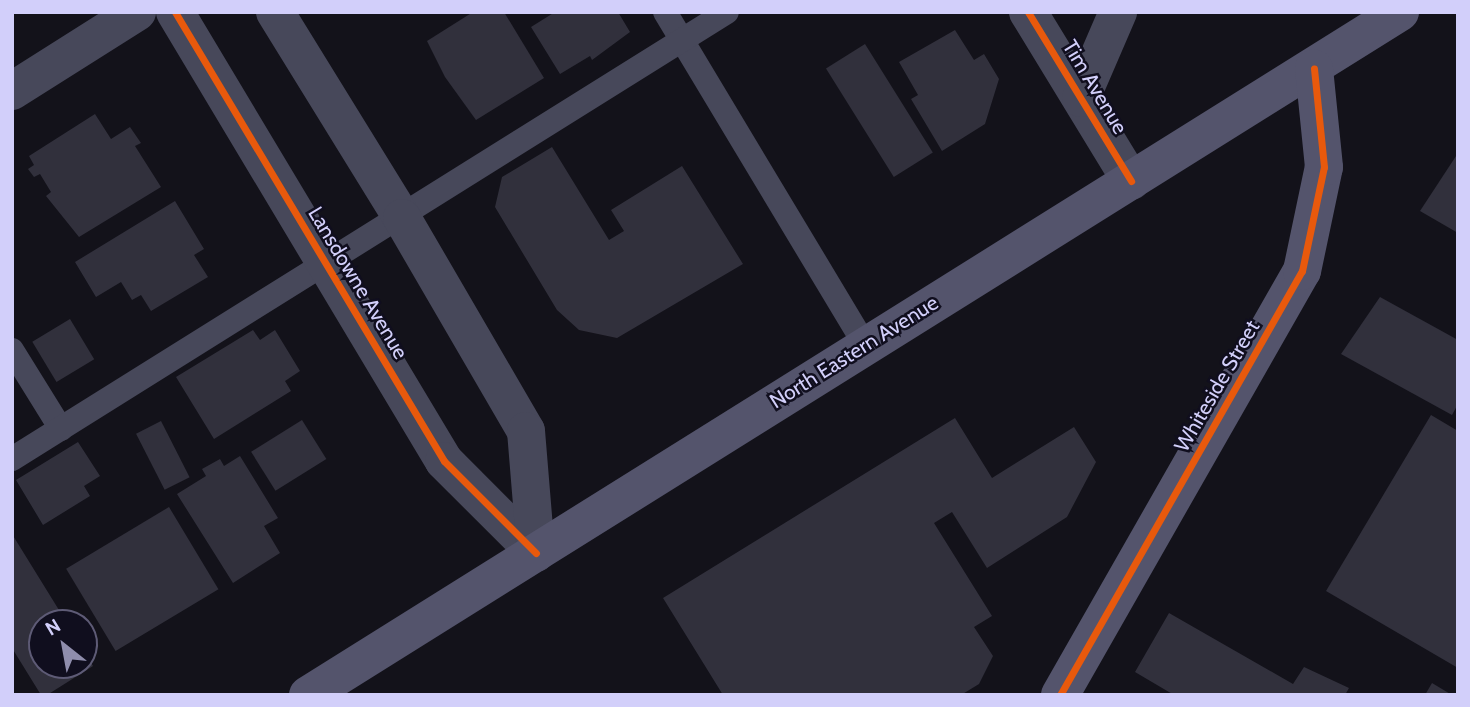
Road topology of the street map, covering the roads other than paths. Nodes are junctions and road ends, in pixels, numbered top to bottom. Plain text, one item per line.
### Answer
1 (137, 12) edge
2 (175, 12) edge
3 (275, 12) edge
4 (665, 12) edge
5 (727, 12) edge
6 (1028, 12) edge
7 (1118, 12) edge
8 (1400, 12) edge
9 (682, 40) junction
10 (1314, 69) junction
11 (12, 91) edge
12 (1081, 98) junction
13 (1131, 181) junction
14 (402, 218) junction
15 (326, 264) junction
16 (865, 345) junction
17 (12, 350) edge
18 (61, 429) junction
19 (12, 459) edge
20 (536, 553) junction
21 (308, 695) edge
22 (1060, 695) edge

1 - 11 street
2 - 15 street, Lansdowne Avenue
3 - 14 street
4 - 9 lane
5 - 9 lane
6 - 12 street, Tim Avenue
7 - 12 street
8 - 10 main road, North Eastern Avenue
9 - 14 lane
9 - 16 lane
10 - 13 main road, North Eastern Avenue
10 - 22 main road, Whiteside Street
12 - 13 street, Tim Avenue
13 - 16 main road, North Eastern Avenue
14 - 15 lane
14 - 20 street
15 - 18 lane
15 - 20 street, Lansdowne Avenue
16 - 20 main road, North Eastern Avenue
17 - 18 lane
18 - 19 lane
20 - 21 main road, North Eastern Avenue

